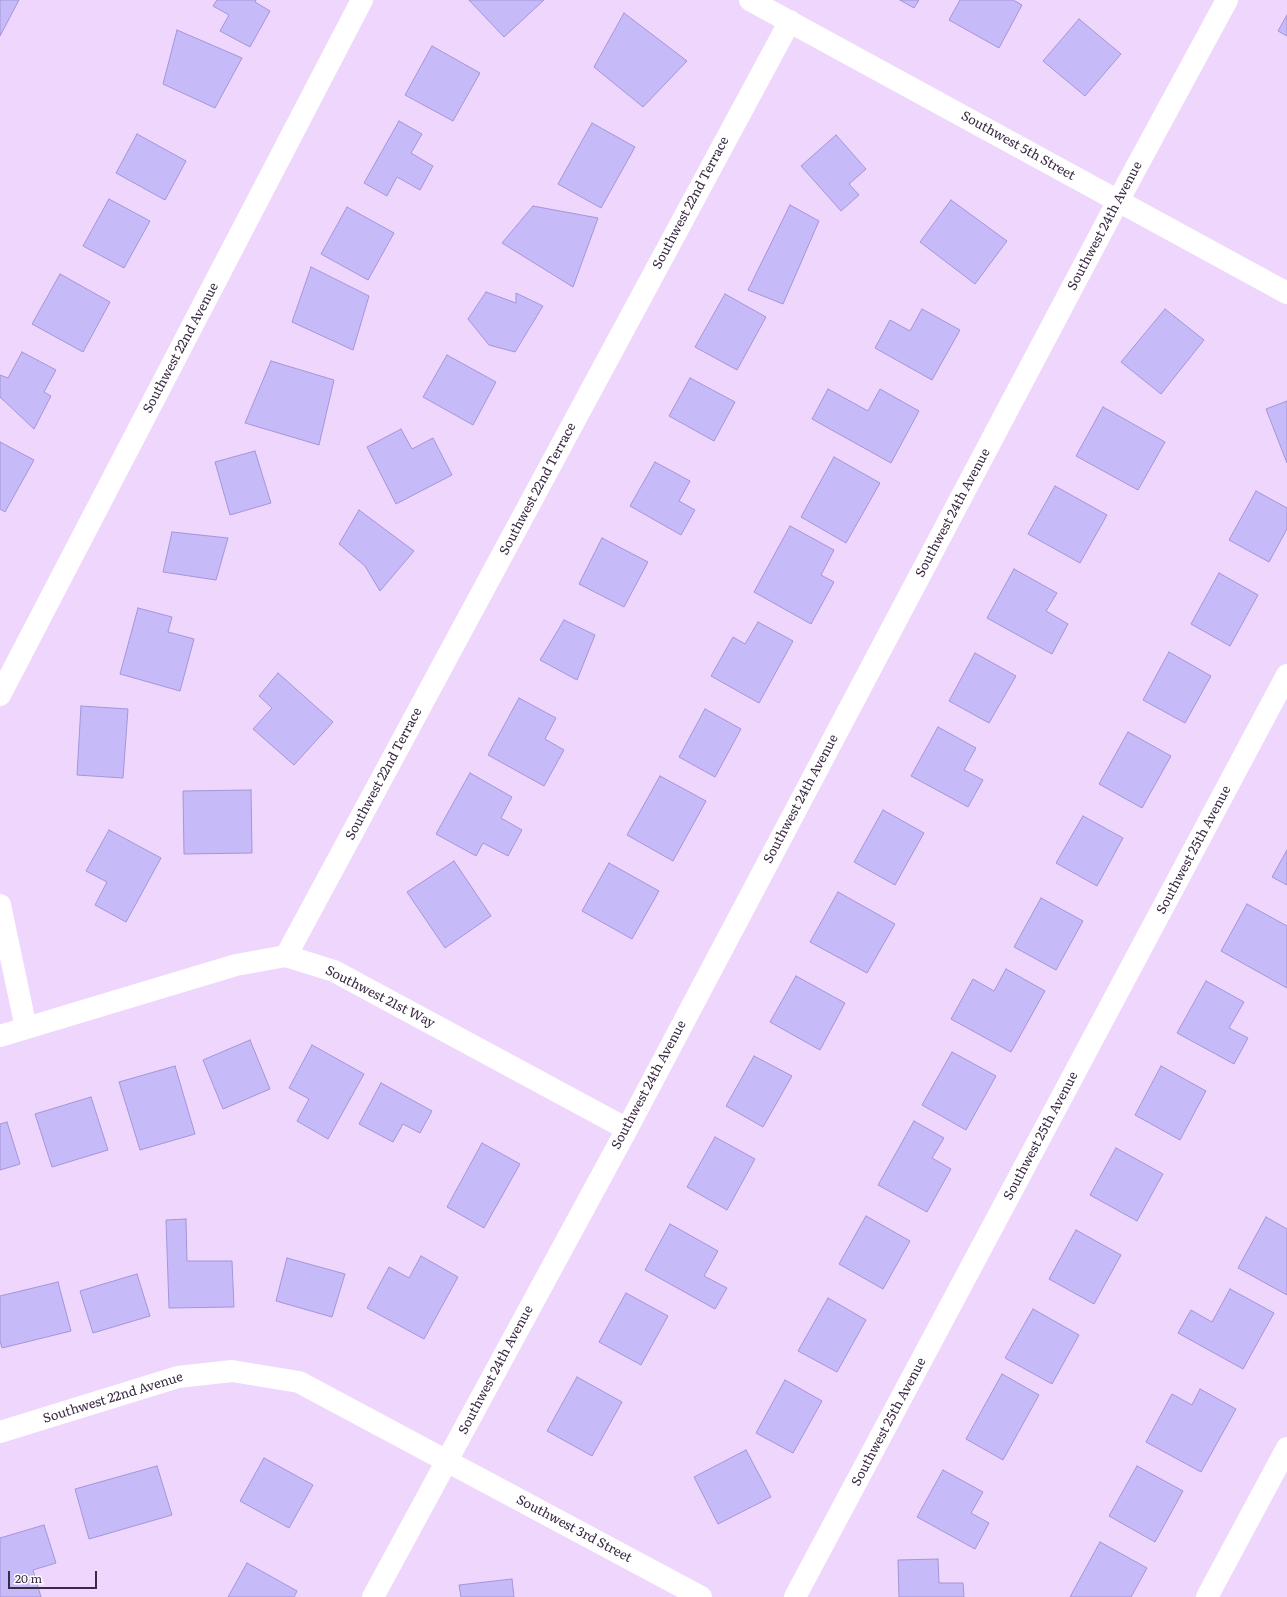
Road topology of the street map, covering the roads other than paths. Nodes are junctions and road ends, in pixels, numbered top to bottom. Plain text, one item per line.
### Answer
1 (362, 0) edge
2 (750, 0) edge
3 (1227, 0) edge
4 (790, 21) junction
5 (1118, 201) junction
6 (1287, 293) edge
7 (1287, 675) edge
8 (0, 695) edge
9 (0, 905) edge
10 (286, 956) junction
11 (26, 1028) junction
12 (0, 1036) edge
13 (627, 1129) junction
14 (0, 1432) edge
15 (1287, 1448) edge
16 (446, 1461) junction
17 (373, 1597) edge
18 (700, 1597) edge
19 (795, 1597) edge
20 (1208, 1597) edge

1 - 8 street, Southwest 22nd Avenue
2 - 4 street, Southwest 5th Street
3 - 5 street, Southwest 24th Avenue
4 - 5 street, Southwest 5th Street
4 - 10 street, Southwest 22nd Terrace
5 - 6 street, Southwest 5th Street
5 - 13 street, Southwest 24th Avenue
7 - 19 street, Southwest 25th Avenue
9 - 11 street
10 - 11 street, Southwest 21st Way
10 - 13 street, Southwest 21st Way
11 - 12 street, Southwest 21st Way
13 - 16 street, Southwest 24th Avenue
14 - 16 street, Southwest 22nd Avenue
15 - 20 street
16 - 17 street, Southwest 24th Avenue
16 - 18 street, Southwest 3rd Street

